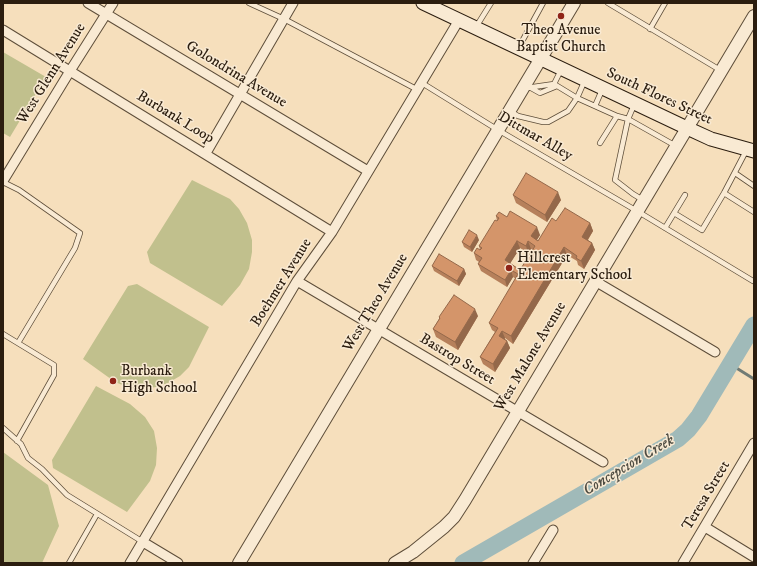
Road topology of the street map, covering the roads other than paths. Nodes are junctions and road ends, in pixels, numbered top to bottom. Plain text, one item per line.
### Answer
1 (88, 3) edge
2 (113, 3) edge
3 (249, 3) edge
4 (293, 3) edge
5 (422, 3) edge
6 (491, 3) edge
7 (543, 3) edge
8 (574, 3) edge
9 (608, 3) edge
10 (665, 3) edge
11 (106, 14) junction
12 (754, 16) edge
13 (284, 19) junction
14 (459, 20) junction
15 (476, 28) junction
16 (650, 28) junction
17 (3, 30) edge
18 (518, 48) junction
19 (540, 59) junction
20 (562, 69) junction
21 (70, 71) junction
22 (721, 71) junction
23 (585, 80) junction
24 (556, 85) junction
25 (420, 86) junction
26 (527, 88) junction
27 (603, 89) junction
28 (240, 94) junction
29 (577, 98) junction
30 (635, 104) junction
31 (595, 106) junction
32 (509, 110) junction
33 (616, 116) junction
34 (628, 119) junction
35 (687, 128) junction
36 (498, 130) junction
37 (600, 143) dead end
38 (676, 147) junction
39 (750, 150) edge
40 (206, 153) junction
41 (368, 171) junction
42 (735, 173) junction
43 (3, 182) edge
44 (754, 186) edge
45 (724, 192) junction
46 (685, 196) dead end
47 (640, 206) junction
48 (754, 212) edge
49 (674, 213) junction
50 (665, 228) junction
51 (332, 232) junction
52 (297, 281) junction
53 (595, 281) junction
54 (753, 281) dead end
55 (378, 329) junction
56 (3, 334) edge
57 (18, 343) junction
58 (715, 352) dead end
59 (518, 412) junction
60 (3, 428) edge
61 (17, 441) junction
62 (754, 443) edge
63 (603, 462) dead end
64 (97, 514) junction
65 (705, 527) junction
66 (553, 530) dead end
67 (143, 542) junction
68 (754, 557) edge
69 (69, 563) edge
70 (130, 563) edge
71 (178, 563) edge
72 (239, 563) edge
73 (395, 563) edge
74 (533, 563) edge
75 (683, 563) edge

1 - 11 street, Golondrina Avenue
2 - 11 street, West Glenn Avenue
3 - 13 lane, Dittmar Alley
4 - 13 street
5 - 14 main road, South Flores Street
6 - 15 lane
7 - 18 lane
8 - 19 street, West Theo Avenue
9 - 16 lane
10 - 16 lane
11 - 21 street, West Glenn Avenue
11 - 28 street, Golondrina Avenue
12 - 22 street, West Malone Avenue
13 - 25 lane, Dittmar Alley
13 - 28 street
14 - 15 main road, South Flores Street
14 - 25 street, Boehmer Avenue
15 - 18 main road, South Flores Street
16 - 22 lane
17 - 21 street, Burbank Loop
18 - 19 main road, South Flores Street
19 - 20 main road, South Flores Street
19 - 26 street, West Theo Avenue
20 - 23 main road, South Flores Street
20 - 24 lane
21 - 40 street, Burbank Loop
21 - 43 street, West Glenn Avenue
22 - 35 street, West Malone Avenue
23 - 27 main road, South Flores Street
23 - 29 lane
24 - 26 lane
24 - 29 lane
25 - 36 lane, Dittmar Alley
25 - 41 street, Boehmer Avenue
26 - 32 street, West Theo Avenue
27 - 30 main road, South Flores Street
27 - 31 lane
28 - 40 street
28 - 41 street, Golondrina Avenue
29 - 31 lane
29 - 32 lane
30 - 34 lane
30 - 35 main road, South Flores Street
31 - 33 lane
32 - 36 street, West Theo Avenue
33 - 34 lane
33 - 37 lane
34 - 38 lane
34 - 47 lane
35 - 38 street, West Malone Avenue
35 - 39 main road, South Flores Street
36 - 47 lane, Dittmar Alley
36 - 55 street, West Theo Avenue
38 - 47 street, West Malone Avenue
39 - 42 lane
40 - 51 street, Burbank Loop
41 - 51 street, Boehmer Avenue
42 - 44 lane
42 - 45 lane
43 - 57 lane
45 - 48 lane
45 - 49 lane
46 - 49 lane
47 - 50 lane
47 - 53 street, West Malone Avenue
49 - 50 lane
50 - 54 lane
51 - 52 street, Boehmer Avenue
52 - 55 street, Bastrop Street
52 - 67 street, Boehmer Avenue
53 - 58 street
53 - 59 street, West Malone Avenue
55 - 59 street, Bastrop Street
55 - 72 street, West Theo Avenue
56 - 57 lane
57 - 61 lane
59 - 63 street, Bastrop Street
59 - 73 street, West Malone Avenue
60 - 61 lane
61 - 64 lane
62 - 65 street, Teresa Street
64 - 67 lane
64 - 69 lane
65 - 68 street
65 - 75 street, Teresa Street
66 - 74 street
67 - 70 street, Boehmer Avenue
67 - 71 street

